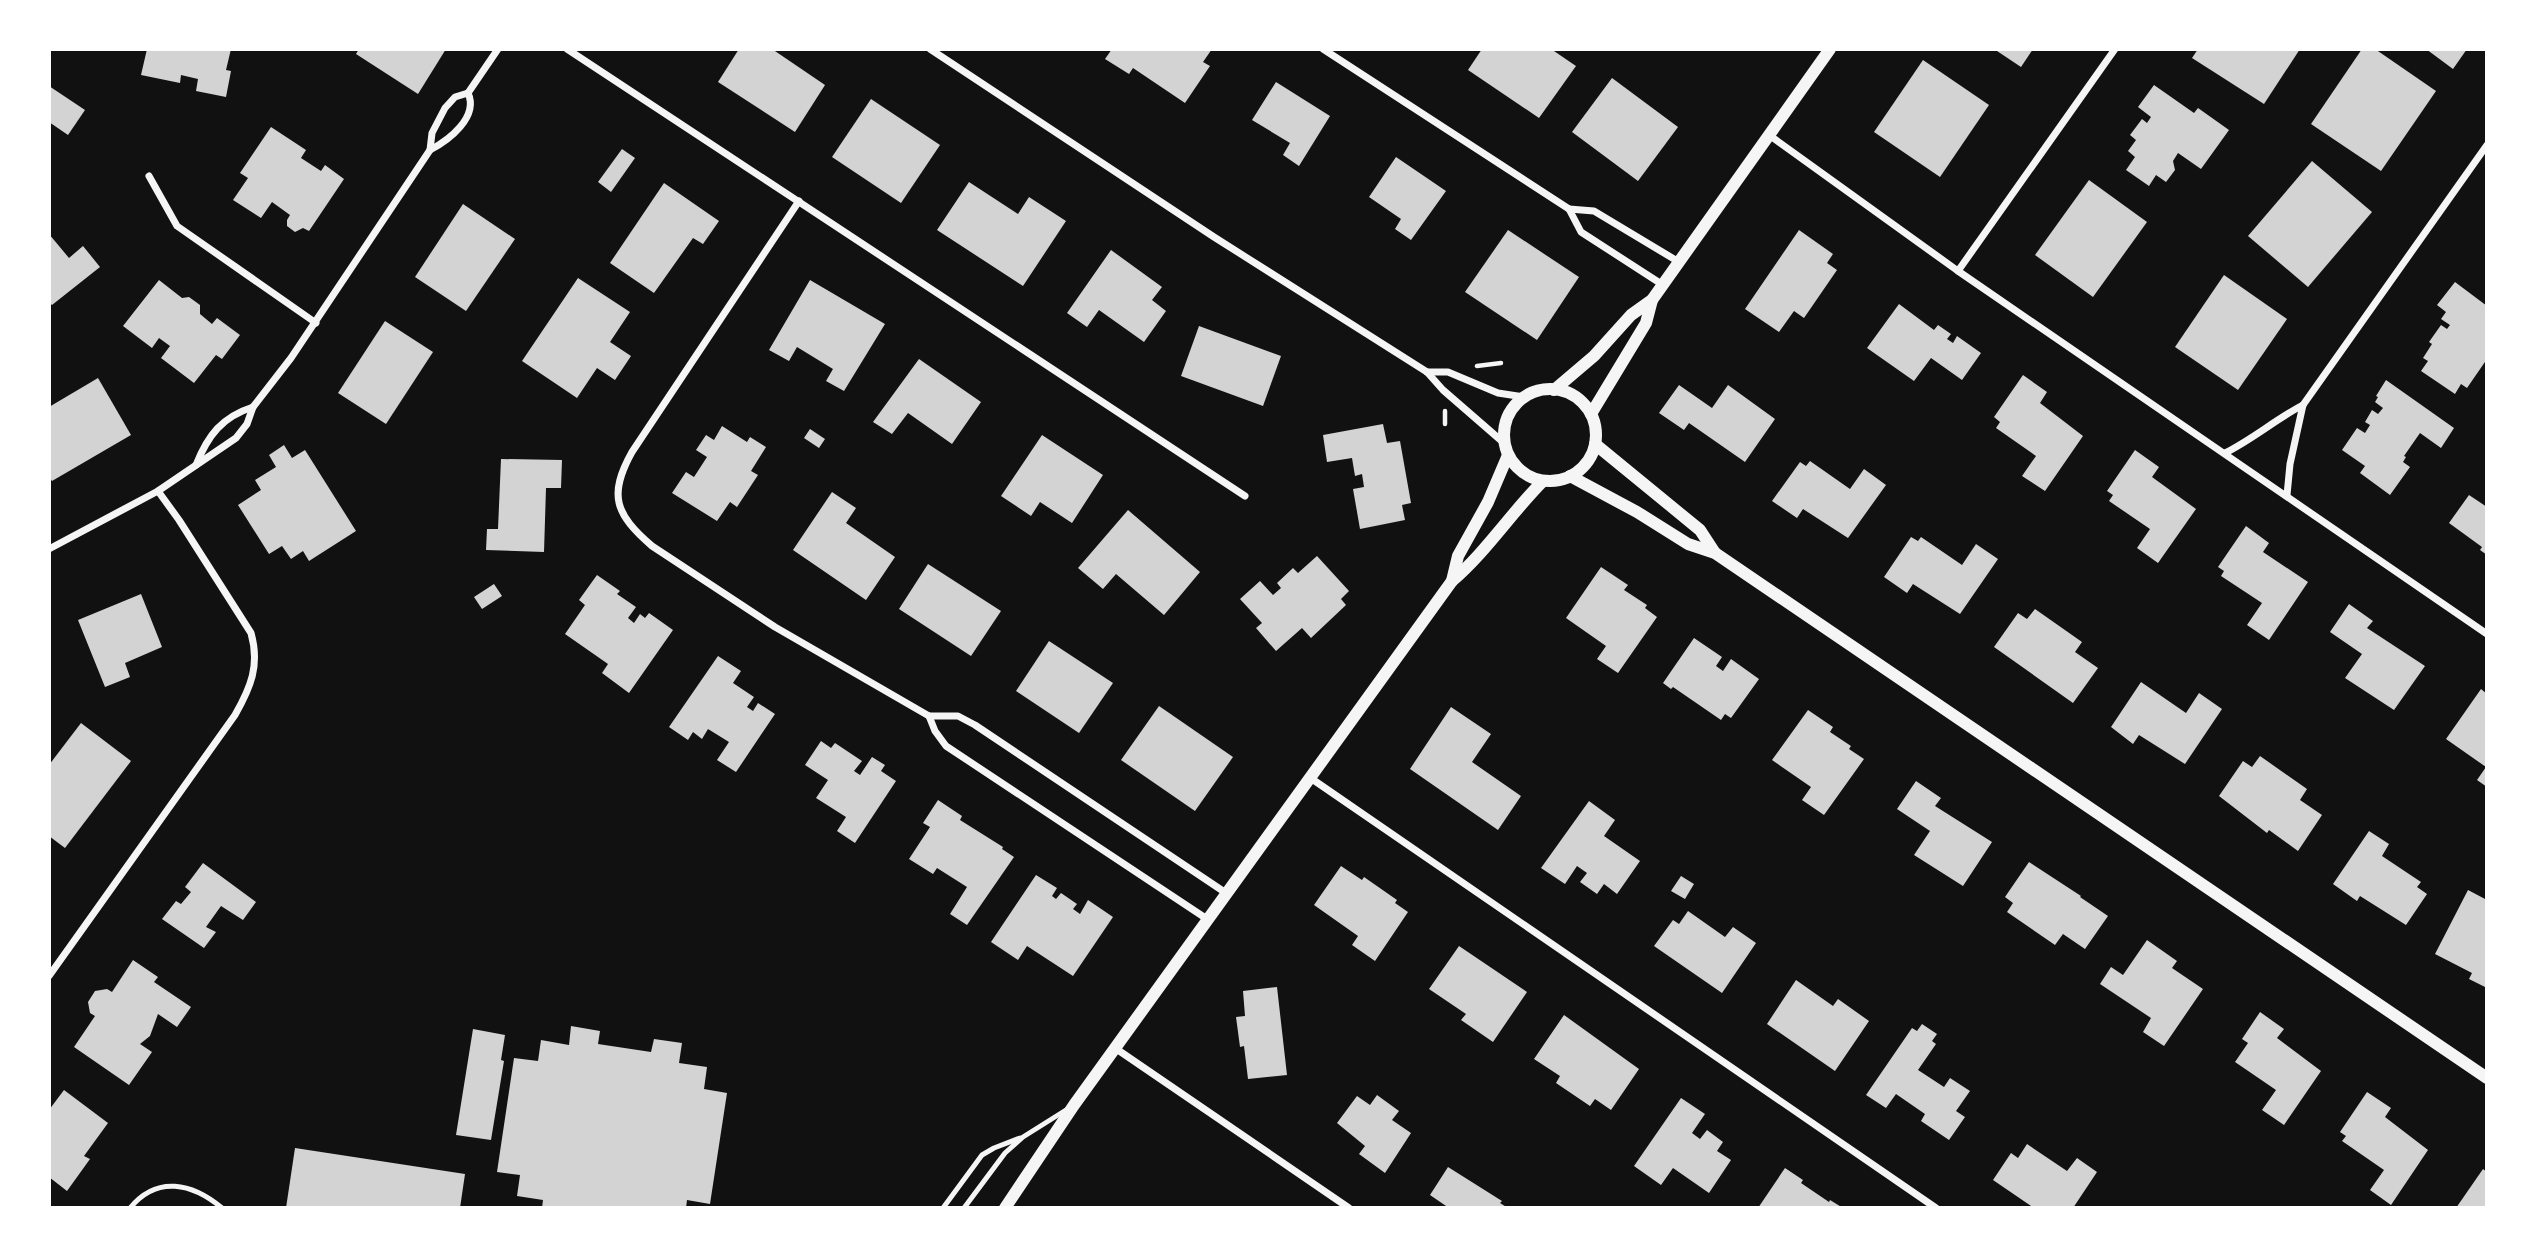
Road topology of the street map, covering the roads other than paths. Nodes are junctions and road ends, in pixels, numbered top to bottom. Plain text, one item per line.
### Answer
1 (498, 49) edge
2 (567, 49) edge
3 (930, 49) edge
4 (1323, 49) edge
5 (1830, 49) edge
6 (2115, 49) edge
7 (468, 93) junction
8 (1769, 135) junction
9 (2487, 145) edge
10 (430, 150) junction
11 (149, 176) dead end
12 (799, 201) junction
13 (1569, 209) junction
14 (1679, 262) junction
15 (1958, 271) junction
16 (1663, 285) junction
17 (1652, 300) junction
18 (316, 323) junction
19 (1427, 372) junction
20 (1555, 390) junction
21 (1524, 397) junction
22 (2304, 405) junction
23 (253, 407) junction
24 (1591, 414) junction
25 (1595, 444) junction
26 (1506, 449) junction
27 (2225, 453) junction
28 (196, 465) junction
29 (1570, 476) junction
30 (1542, 481) junction
31 (158, 491) junction
32 (2287, 495) junction
33 (1245, 496) dead end
34 (49, 549) edge
35 (1715, 553) junction
36 (1452, 581) junction
37 (2487, 634) edge
38 (929, 716) junction
39 (1312, 779) junction
40 (1226, 893) junction
41 (1207, 919) junction
42 (49, 976) edge
43 (1115, 1048) junction
44 (2487, 1078) edge
45 (1074, 1105) junction
46 (1023, 1137) junction
47 (130, 1208) edge
48 (222, 1208) edge
49 (943, 1208) edge
50 (964, 1208) edge
51 (1004, 1208) edge
52 (1349, 1208) edge
53 (1936, 1208) edge

1 - 7 street
2 - 12 street
3 - 19 street
4 - 13 street
5 - 8 street
6 - 15 street
7 - 10 street
7 - 10 street
8 - 14 street
8 - 15 street
9 - 22 street
10 - 18 street
11 - 18 street
12 - 33 street
12 - 38 street
13 - 14 street
13 - 16 street
14 - 16 street
15 - 27 street
16 - 17 street
17 - 20 street
17 - 24 street
18 - 23 street
19 - 21 street
19 - 26 street
20 - 21 street
20 - 24 street
21 - 26 street
22 - 27 street
22 - 32 street
23 - 28 street
23 - 28 street
24 - 25 street
25 - 29 street
25 - 35 street
26 - 30 street
26 - 36 street
27 - 32 street
28 - 31 street
29 - 30 street
29 - 35 street
30 - 36 street
31 - 34 street
31 - 42 street
32 - 37 street
35 - 44 street
36 - 39 street
38 - 40 street
38 - 41 street
39 - 40 street
39 - 53 street
40 - 41 street
41 - 43 street
43 - 45 street
43 - 52 street
45 - 46 lane
45 - 51 street
46 - 49 lane
46 - 50 lane
47 - 48 lane

